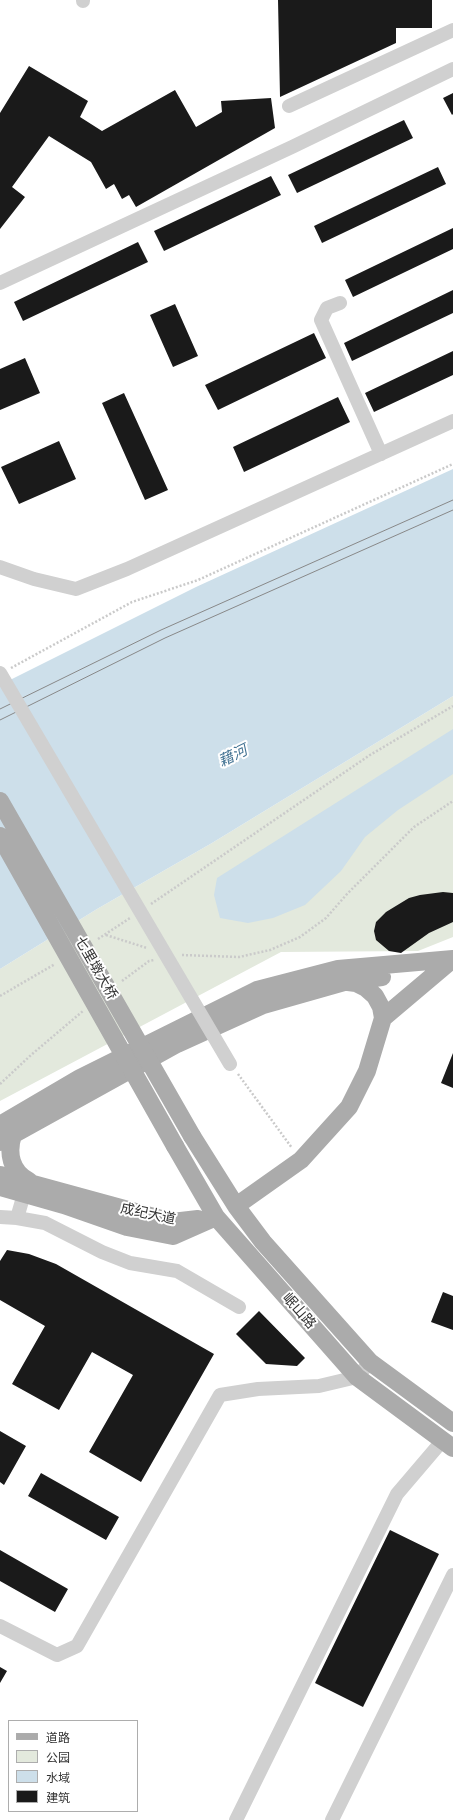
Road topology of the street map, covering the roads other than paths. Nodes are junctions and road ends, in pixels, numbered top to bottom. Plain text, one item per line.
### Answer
1 (453, 30) edge
2 (453, 69) edge
3 (289, 106) dead end
4 (0, 283) edge
5 (340, 303) dead end
6 (453, 421) edge
7 (381, 454) junction
8 (0, 567) edge
9 (4, 671) edge
10 (0, 801) edge
11 (0, 836) edge
12 (453, 959) edge
13 (439, 971) junction
14 (344, 982) junction
15 (383, 1018) junction
16 (230, 1064) road end
17 (4, 1134) edge
18 (192, 1136) joint
19 (175, 1146) joint
20 (0, 1174) edge
21 (0, 1187) edge
22 (29, 1189) junction
23 (236, 1206) junction
24 (0, 1217) edge
25 (216, 1217) junction
26 (17, 1218) junction
27 (239, 1306) dead end
28 (370, 1362) junction
29 (357, 1377) junction
30 (453, 1423) edge
31 (448, 1444) edge
32 (453, 1574) edge
33 (0, 1626) edge
34 (236, 1820) edge
35 (332, 1820) edge

1 - 3 street
2 - 4 street
5 - 7 street
6 - 7 street
7 - 8 street
9 - 16 street, bridge
10 - 18 main road, 七里墩大桥, bridge
11 - 19 main road, 七里墩大桥, bridge
12 - 13 main road
12 - 17 main road
13 - 14 main road
13 - 15 main road
14 - 15 main road
14 - 17 main road
15 - 23 main road
17 - 22 main road
18 - 23 main road, 岷山路
19 - 25 main road, 岷山路
20 - 22 main road, 成纪大道
21 - 22 main road, 成纪大道
22 - 25 main road, 成纪大道
22 - 26 street
23 - 28 main road, 岷山路
24 - 26 street
25 - 29 main road, 岷山路
26 - 27 street
28 - 29 street
28 - 30 main road, 岷山路
29 - 31 main road, 岷山路
29 - 33 street
31 - 34 street
32 - 35 street

